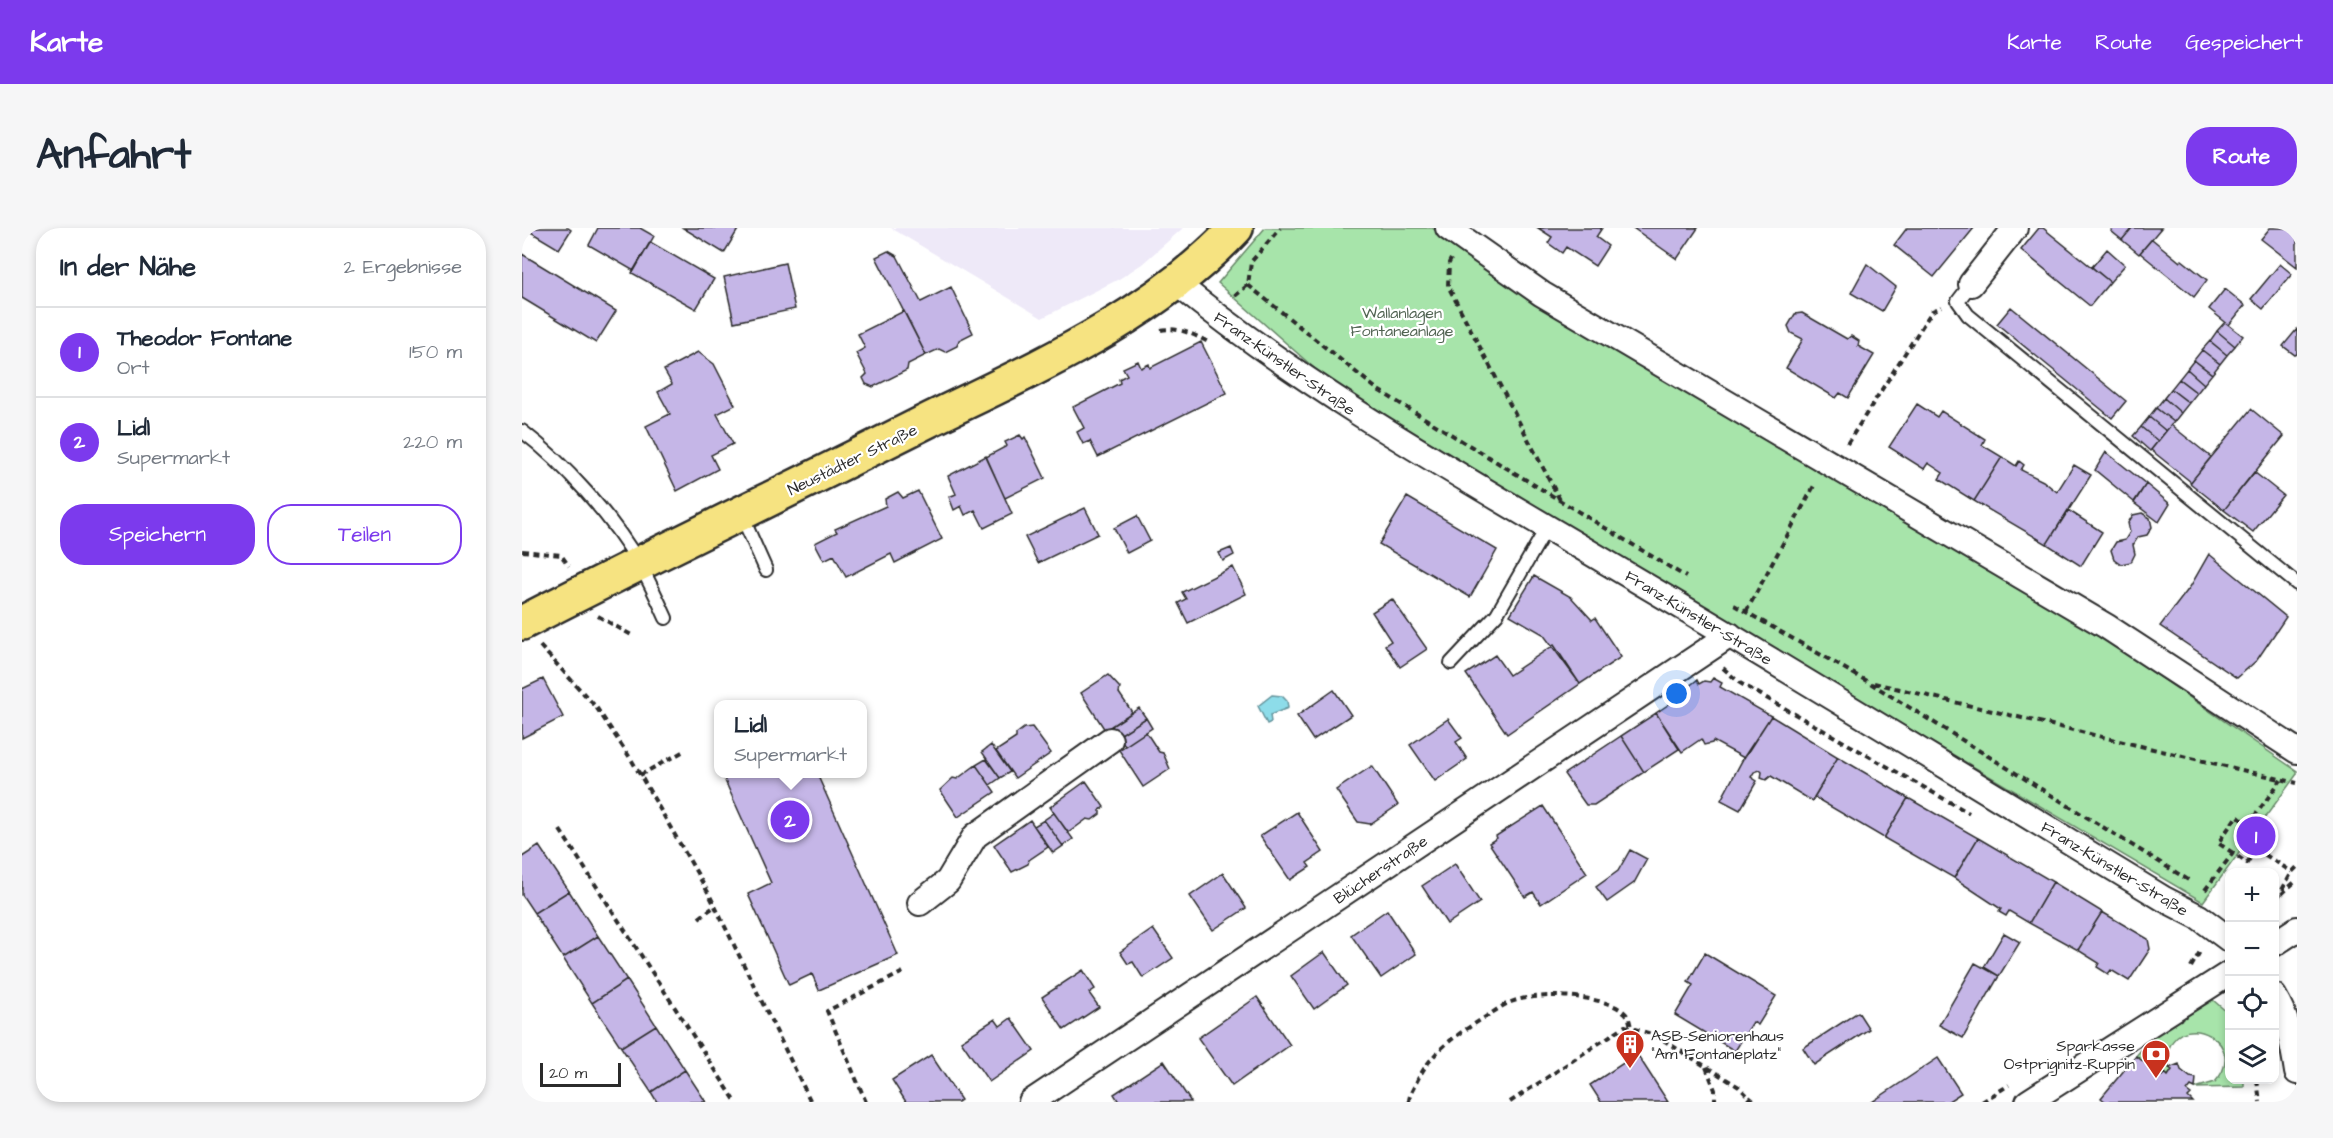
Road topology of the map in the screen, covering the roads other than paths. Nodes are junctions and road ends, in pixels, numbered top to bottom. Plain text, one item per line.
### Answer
1 (1236, 228) edge
2 (2015, 228) edge
3 (1456, 233) edge
4 (1176, 283) junction
5 (1965, 292) joint
6 (522, 431) edge
7 (740, 514) junction
8 (1547, 527) junction
9 (639, 562) junction
10 (766, 570) dead end
11 (2297, 584) edge
12 (666, 618) dead end
13 (529, 632) edge
14 (1730, 635) junction
15 (1451, 663) dead end
16 (1110, 740) dead end
17 (2297, 751) edge
18 (920, 903) dead end
19 (2297, 929) edge
20 (2225, 937) edge
21 (2279, 941) edge
22 (2225, 976) edge
23 (2279, 1005) edge
24 (2297, 1071) edge
25 (1031, 1102) edge
26 (2028, 1102) edge

1 - 4 main road, Neustädter Straße
2 - 5 street
3 - 17 street
4 - 7 main road, Neustädter Straße
4 - 8 street, Franz-Künstler-Straße
5 - 11 lane
6 - 9 lane
7 - 9 main road, Neustädter Straße
7 - 10 lane
8 - 14 street, Franz-Künstler-Straße
8 - 15 lane
9 - 12 lane
9 - 13 main road, Neustädter Straße
14 - 20 street, Franz-Künstler-Straße
14 - 25 street, Blücherstraße
16 - 18 street
19 - 21 street
22 - 26 street
23 - 24 street

